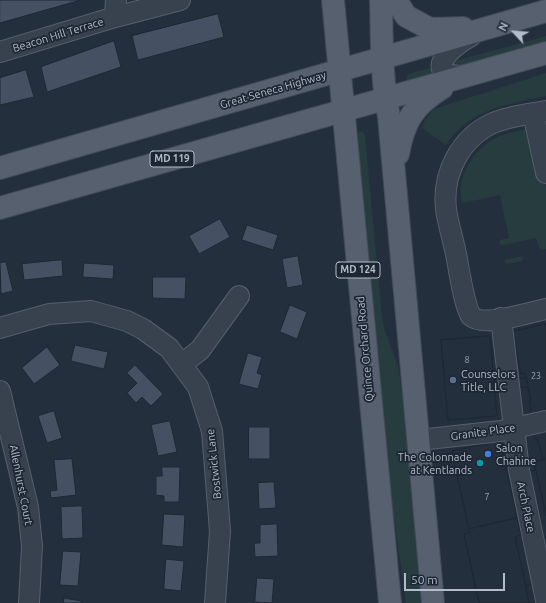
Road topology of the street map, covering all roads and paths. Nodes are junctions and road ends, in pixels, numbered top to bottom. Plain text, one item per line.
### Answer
1 (180, 0) edge
2 (333, 0) edge
3 (381, 0) edge
4 (396, 0) edge
5 (116, 9) edge
6 (546, 11) edge
7 (486, 29) junction
8 (0, 52) edge
9 (546, 53) edge
10 (382, 58) junction
11 (340, 70) junction
12 (467, 76) junction
13 (385, 99) junction
14 (345, 110) junction
15 (540, 112) edge
16 (0, 168) edge
17 (546, 172) edge
18 (395, 183) junction
19 (0, 208) edge
20 (239, 296) dead end
21 (546, 309) edge
22 (501, 318) junction
23 (0, 328) edge
24 (182, 364) junction
25 (0, 392) edge
26 (546, 421) edge
27 (514, 428) junction
28 (420, 440) junction
29 (546, 600) edge
30 (29, 603) edge
31 (216, 603) edge
32 (390, 603) edge
33 (433, 603) edge

1 - 5 street, Beacon Hill Terrace
2 - 11 main road, Quince Orchard Road / MD 124
3 - 10 main road
4 - 7 main road
5 - 8 street, Beacon Hill Terrace
6 - 7 main road, Great Seneca Highway
7 - 10 main road, Great Seneca Highway
7 - 12 street
9 - 12 main road, MD 119
10 - 11 main road, Great Seneca Highway
10 - 13 main road
11 - 14 main road, Quince Orchard Road / MD 124
11 - 16 main road, Great Seneca Highway
12 - 13 main road, MD 119
12 - 18 main road
13 - 14 main road, MD 119
13 - 18 main road
14 - 19 main road, MD 119
14 - 32 main road, Quince Orchard Road / MD 124
15 - 17 street
15 - 22 street
18 - 28 main road
20 - 24 street
21 - 22 street
22 - 27 street, Arch Place
23 - 24 street, Bostwick Lane
24 - 31 street, Bostwick Lane
25 - 30 street, Allenhurst Court
26 - 27 street, Granite Place
27 - 28 street, Granite Place
27 - 29 street, Arch Place
28 - 33 main road

